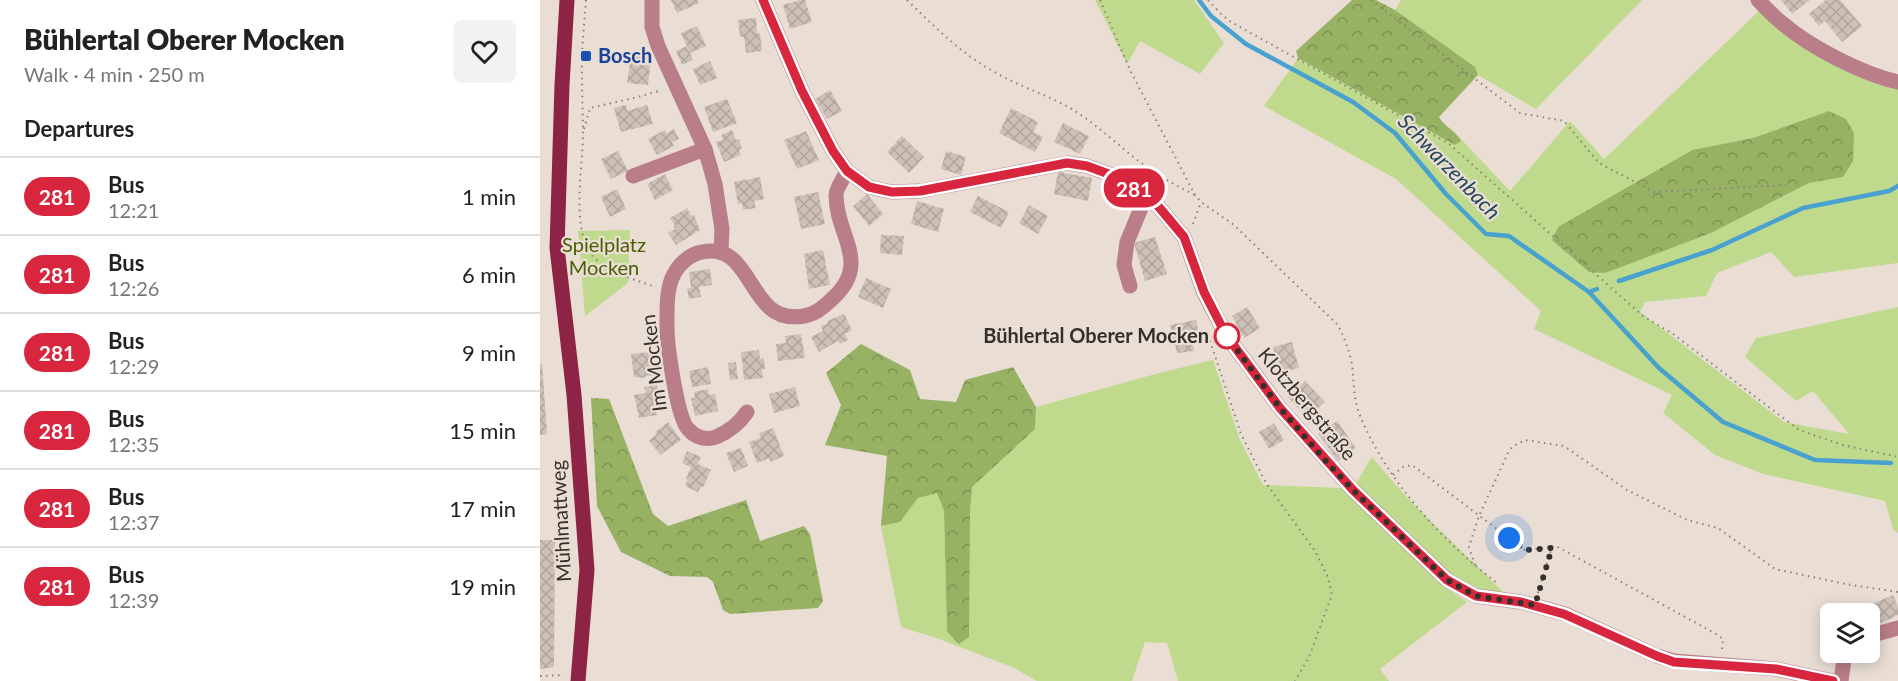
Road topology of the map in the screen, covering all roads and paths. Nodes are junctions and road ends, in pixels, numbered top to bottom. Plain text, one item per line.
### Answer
1 (567, 0) edge
2 (586, 0) edge
3 (652, 0) edge
4 (763, 0) edge
5 (907, 0) edge
6 (1100, 0) edge
7 (1208, 0) edge
8 (1371, 0) edge
9 (1758, 0) edge
10 (1898, 82) edge
11 (676, 85) junction
12 (583, 135) junction
13 (705, 149) junction
14 (847, 171) junction
15 (633, 176) dead end
16 (1786, 185) dead end
17 (1195, 195) junction
18 (1146, 196) junction
19 (721, 252) junction
20 (1130, 286) dead end
21 (669, 291) junction
22 (1207, 330) dead end
23 (747, 412) dead end
24 (1898, 457) edge
25 (1393, 475) junction
26 (1479, 516) junction
27 (1552, 548) junction
28 (1476, 567) junction
29 (1898, 592) edge
30 (1528, 603) junction
31 (1898, 628) edge
32 (1880, 633) edge
33 (1843, 663) edge
34 (1724, 666) junction
35 (540, 676) edge
36 (578, 678) edge
37 (1295, 681) edge
38 (1735, 681) edge
39 (1833, 681) edge
40 (1841, 681) edge

1 - 36 main road, Mühlmattweg
2 - 12 path
3 - 11 street
4 - 14 street, Klotzbergstraße
5 - 17 path
6 - 17 path
7 - 24 path
8 - 16 path
9 - 10 street
11 - 12 path
11 - 13 street
12 - 21 path
13 - 15 street
13 - 19 street
14 - 18 street, Klotzbergstraße
14 - 19 street
17 - 25 path
18 - 20 street
18 - 30 street, Klotzbergstraße
19 - 21 street, Im Mocken
21 - 23 street, Im Mocken
22 - 37 path
25 - 26 path
25 - 28 path
26 - 27 path
26 - 28 path
26 - 29 path
27 - 30 path
27 - 34 path
28 - 30 path
30 - 34 street, Klotzbergstraße
31 - 32 street
33 - 40 street
34 - 38 street
34 - 39 street, Klotzbergstraße
35 - 36 path

